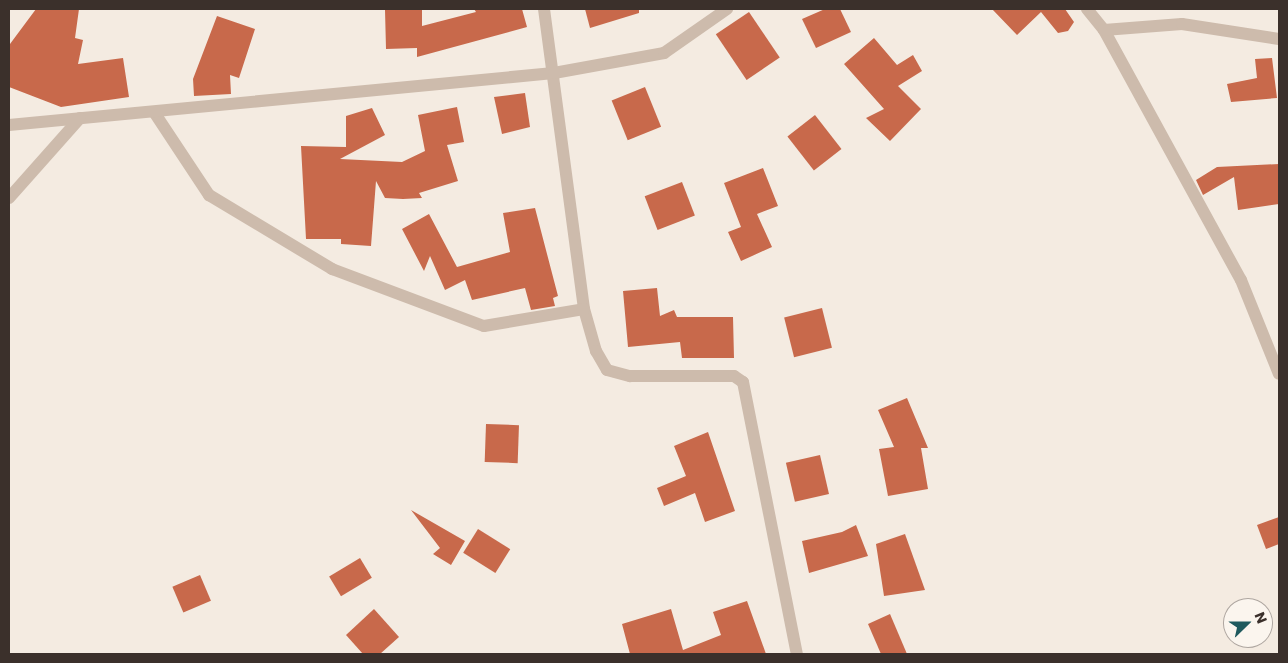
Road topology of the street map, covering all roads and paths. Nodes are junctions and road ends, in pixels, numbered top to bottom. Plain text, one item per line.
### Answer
1 (544, 9) edge
2 (728, 9) edge
3 (1087, 9) edge
4 (1104, 30) junction
5 (1279, 39) edge
6 (554, 73) junction
7 (154, 112) junction
8 (80, 118) junction
9 (9, 125) edge
10 (9, 198) edge
11 (584, 309) junction
12 (1279, 374) edge
13 (798, 654) edge

1 - 6 street
2 - 6 street
3 - 4 street
4 - 5 street
4 - 12 street
6 - 7 street
6 - 11 street
7 - 8 street
7 - 11 street
8 - 9 street
8 - 10 street
11 - 13 street

